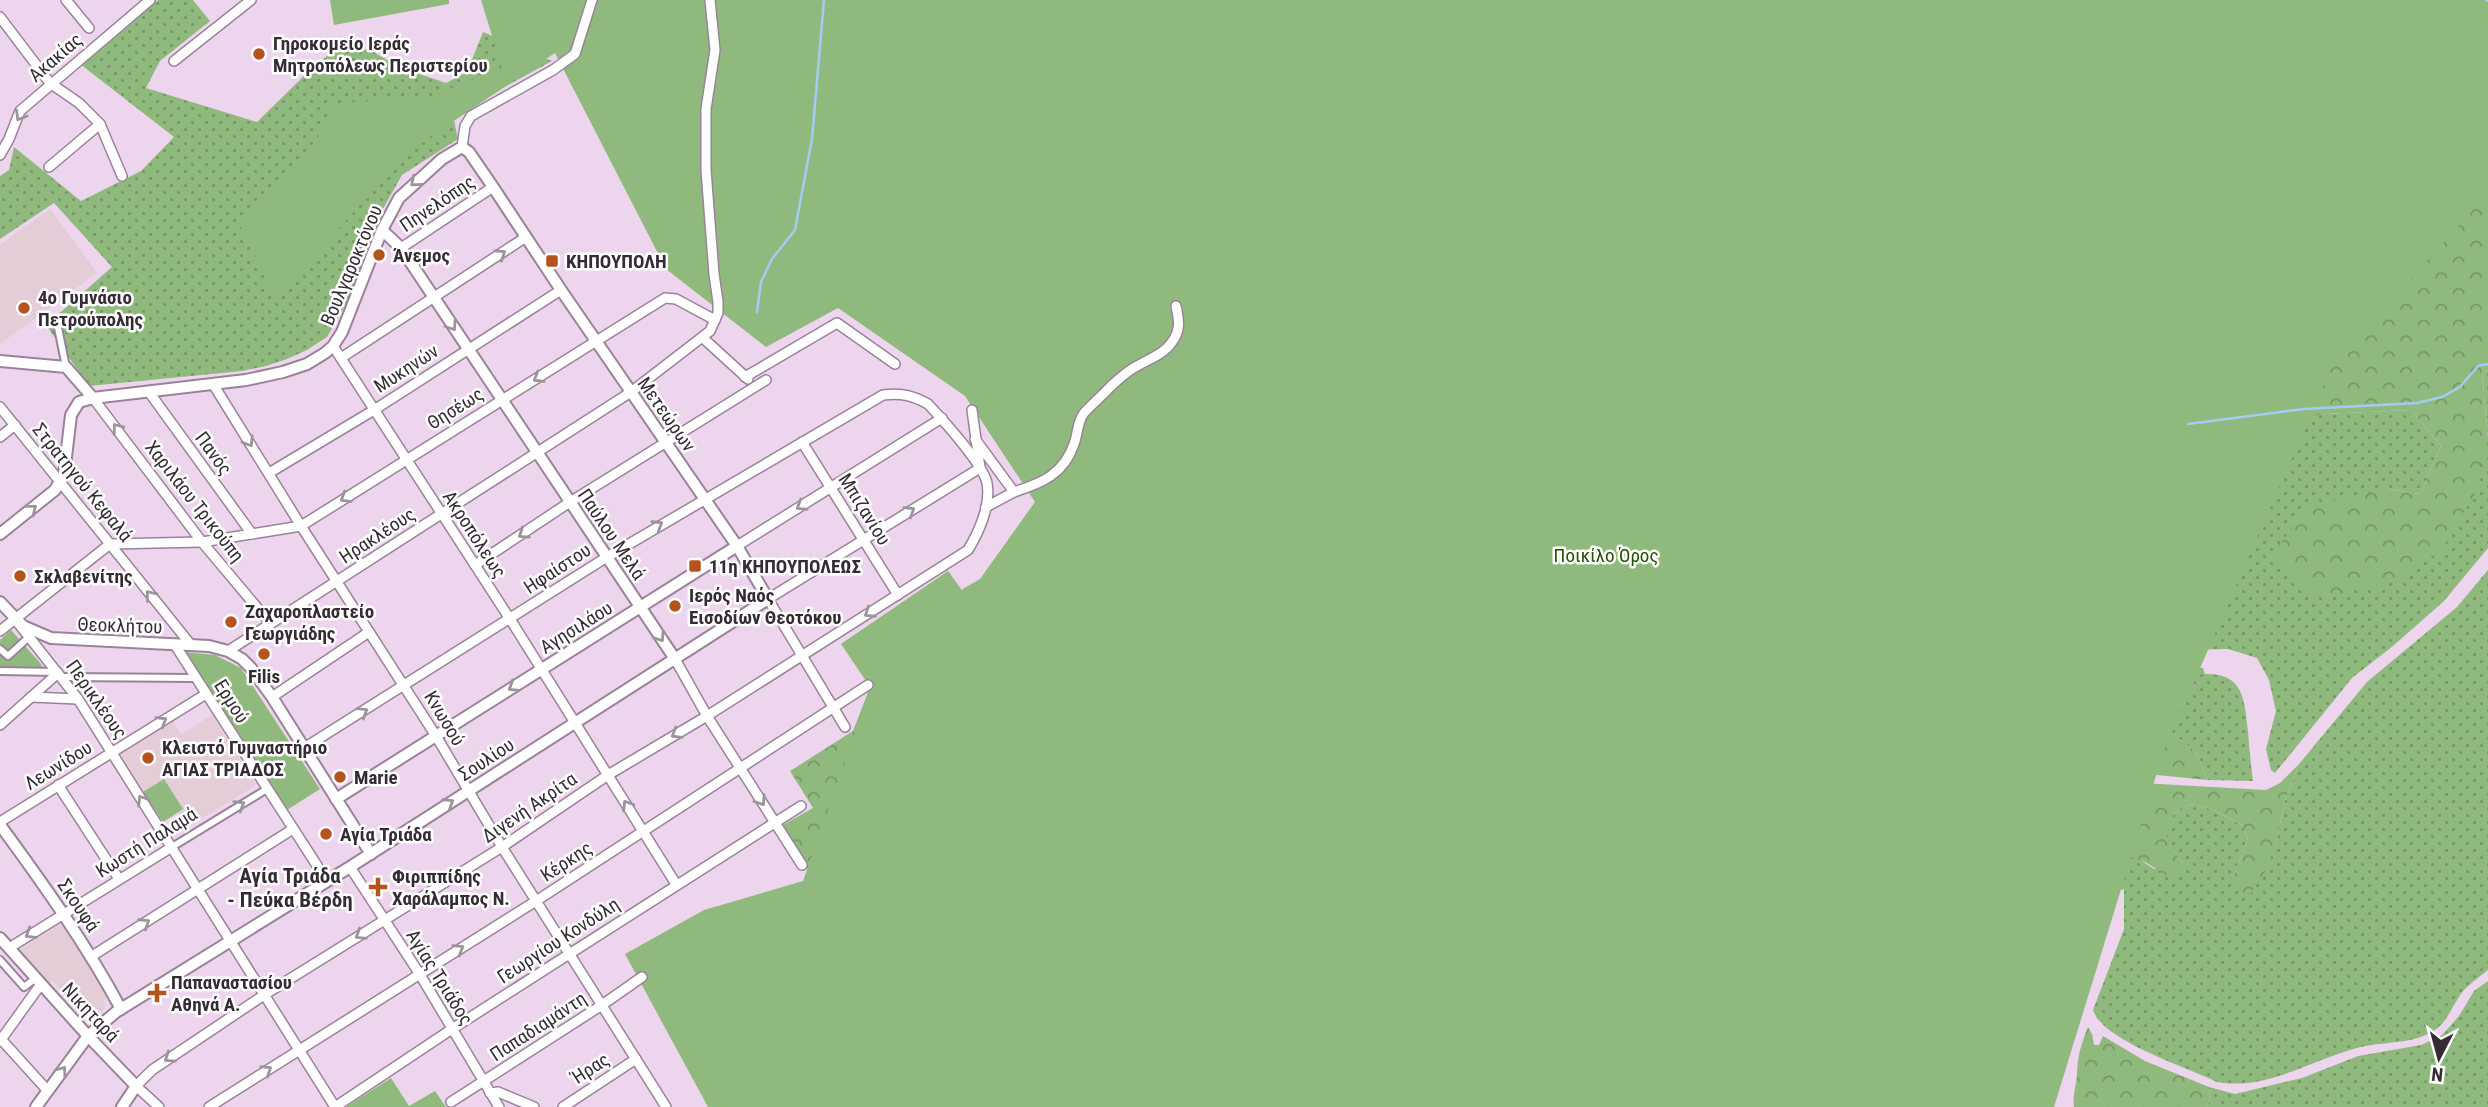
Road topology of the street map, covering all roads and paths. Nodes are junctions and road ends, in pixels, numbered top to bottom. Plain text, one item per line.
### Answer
1 (66, 0) edge
2 (150, 0) edge
3 (251, 0) edge
4 (592, 0) edge
5 (710, 0) edge
6 (0, 17) edge
7 (89, 28) dead end
8 (174, 61) dead end
9 (50, 83) junction
10 (100, 124) junction
11 (462, 147) junction
12 (0, 155) edge
13 (49, 167) dead end
14 (122, 176) dead end
15 (493, 187) junction
16 (382, 230) junction
17 (526, 237) junction
18 (401, 248) junction
19 (561, 290) junction
20 (435, 299) junction
21 (1175, 306) dead end
22 (715, 320) junction
23 (57, 323) dead end
24 (703, 338) junction
25 (597, 343) junction
26 (333, 346) junction
27 (468, 348) junction
28 (341, 358) junction
29 (0, 361) edge
30 (895, 364) dead end
31 (66, 367) junction
32 (745, 377) junction
33 (766, 380) dead end
34 (213, 384) junction
35 (756, 387) junction
36 (149, 392) junction
37 (631, 392) junction
38 (93, 398) junction
39 (502, 399) junction
40 (0, 407) edge
41 (374, 410) junction
42 (972, 410) dead end
43 (942, 418) junction
44 (15, 425) junction
45 (0, 438) edge
46 (974, 438) junction
47 (802, 442) junction
48 (666, 443) junction
49 (536, 451) junction
50 (406, 459) junction
51 (980, 468) junction
52 (269, 473) junction
53 (61, 482) junction
54 (831, 488) junction
55 (1014, 492) junction
56 (704, 498) junction
57 (570, 502) junction
58 (986, 507) junction
59 (442, 514) junction
60 (301, 526) junction
61 (0, 534) edge
62 (252, 534) junction
63 (864, 540) junction
64 (202, 541) junction
65 (110, 544) junction
66 (737, 546) junction
67 (607, 556) junction
68 (475, 565) junction
69 (337, 581) junction
70 (898, 595) junction
71 (768, 598) junction
72 (0, 602) edge
73 (640, 607) junction
74 (510, 619) junction
75 (14, 620) junction
76 (270, 623) junction
77 (0, 631) edge
78 (369, 632) junction
79 (29, 637) junction
80 (176, 645) junction
81 (191, 645) junction
82 (0, 649) edge
83 (228, 651) junction
84 (803, 656) junction
85 (675, 659) junction
86 (541, 669) junction
87 (0, 671) edge
88 (60, 675) junction
89 (197, 678) junction
90 (868, 685) dead end
91 (405, 686) junction
92 (206, 694) junction
93 (31, 697) junction
94 (272, 697) junction
95 (78, 699) junction
96 (834, 708) junction
97 (707, 716) junction
98 (575, 723) junction
99 (0, 725) edge
100 (845, 727) dead end
101 (436, 736) junction
102 (304, 748) junction
103 (112, 751) junction
104 (739, 767) junction
105 (608, 775) junction
106 (58, 785) junction
107 (267, 789) junction
108 (468, 791) junction
109 (336, 799) junction
110 (801, 806) dead end
111 (775, 822) junction
112 (0, 823) edge
113 (293, 829) junction
114 (643, 832) junction
115 (172, 847) junction
116 (502, 847) junction
117 (371, 853) junction
118 (802, 865) dead end
119 (350, 867) junction
120 (119, 879) junction
121 (327, 881) junction
122 (676, 884) junction
123 (197, 889) junction
124 (536, 901) junction
125 (65, 913) junction
126 (384, 920) junction
127 (0, 938) edge
128 (230, 941) junction
129 (10, 949) junction
130 (569, 954) junction
131 (92, 956) junction
132 (0, 960) edge
133 (21, 961) junction
134 (9, 970) junction
135 (419, 973) junction
136 (642, 977) dead end
137 (39, 981) junction
138 (264, 995) junction
139 (603, 1005) junction
140 (121, 1009) junction
141 (452, 1029) junction
142 (88, 1036) junction
143 (0, 1040) edge
144 (299, 1049) junction
145 (636, 1059) junction
146 (483, 1082) junction
147 (136, 1086) junction
148 (48, 1091) junction
149 (490, 1093) junction
150 (451, 1102) dead end
151 (36, 1107) edge
152 (121, 1107) edge
153 (159, 1107) edge
154 (209, 1107) edge
155 (335, 1107) edge
156 (499, 1107) edge
157 (534, 1107) edge
158 (563, 1107) edge
159 (666, 1107) edge

1 - 7 street
2 - 9 street, Ακακίας
3 - 8 street
4 - 11 street
5 - 22 street
6 - 9 street
9 - 10 street
9 -> 12 street, Ακακίας
10 - 13 street
10 - 14 street
11 - 15 street, Μετεώρων
11 -> 16 street, Βουλγαροκτόνου
15 - 17 street, Μετεώρων
15 - 18 street, Πηνελόπης
16 - 18 street, Παύλου Μελά
16 - 26 street, Βουλγαροκτόνου
17 - 19 street, Μετεώρων
20 -> 17 street
18 - 20 street, Παύλου Μελά
19 - 25 street, Μετεώρων
19 - 27 street, Μυκηνών
20 -> 27 street, Παύλου Μελά
20 - 28 street
21 - 55 street
22 - 24 street, Ηρακλέους
22 - 25 street, Θησέως
23 - 31 street
24 - 32 street
24 - 37 street, Ηρακλέους
25 - 37 street, Μετεώρων
25 -> 39 street, Θησέως
26 - 28 street, Ακροπόλεως
26 - 34 street, Βουλγαροκτόνου
27 - 39 street, Παύλου Μελά
27 - 41 street, Μυκηνών
28 - 41 street, Ακροπόλεως
29 - 31 street
30 - 32 street
31 - 38 street
32 - 35 street
33 - 35 street
34 - 36 street, Βουλγαροκτόνου
34 -> 52 street, Κνωσού
35 - 48 street
36 - 38 street, Βουλγαροκτόνου
36 - 62 street, Πανός
37 - 48 street, Μετεώρων
37 - 49 street, Ηρακλέους
38 - 53 street
64 -> 38 street, Χαριλάου Τρικούπη
39 - 49 street, Παύλου Μελά
39 - 50 street, Θησέως
40 - 44 street, Στρατηγού Κεφαλά
41 - 50 street, Ακροπόλεως
41 - 52 street, Μυκηνών
42 - 46 street
43 - 47 street, Ηφαίστου
43 - 51 street
43 - 54 street, Αγησιλάου
44 - 45 street
44 - 53 street, Στρατηγού Κεφαλά
46 - 51 street
46 - 55 street
47 - 54 street, Μπιζανίου
47 - 56 street, Ηφαίστου
48 - 56 street, Μετεώρων
48 - 57 street
49 - 57 street, Παύλου Μελά
49 - 59 street, Ηρακλέους
50 - 59 street, Ακροπόλεως
50 -> 60 street, Θησέως
51 - 58 street
63 -> 51 street, Σουλίου
52 - 60 street, Κνωσού
61 -> 53 street
53 - 65 street, Στρατηγού Κεφαλά
54 - 63 street, Μπιζανίου
54 -> 66 street, Αγησιλάου
55 - 58 street
56 - 66 street, Μετεώρων
67 -> 56 street, Ηφαίστου
57 - 67 street, Παύλου Μελά
57 -> 68 street
58 - 70 street, Διγενή Ακρίτα
59 - 68 street, Ακροπόλεως
59 - 69 street, Ηρακλέους
60 - 62 street, Θησέως
60 - 69 street, Κνωσού
62 - 64 street, Θησέως
63 - 70 street, Μπιζανίου
63 - 71 street, Σουλίου
64 - 65 street, Θησέως
64 - 76 street, Χαριλάου Τρικούπη
65 - 75 street
81 -> 65 street, Στρατηγού Κεφαλά
66 - 71 street, Μετεώρων
66 - 73 street, Αγησιλάου
67 - 73 street, Παύλου Μελά
67 - 74 street, Ηφαίστου
68 - 74 street, Ακροπόλεως
69 - 76 street, Ηρακλέους
69 - 78 street, Κνωσού
70 -> 84 street, Διγενή Ακρίτα
71 - 84 street, Μετεώρων
71 - 85 street, Σουλίου
72 - 75 street, Περικλέους
73 -> 85 street, Παύλου Μελά
73 - 86 street, Αγησιλάου
74 - 86 street, Ακροπόλεως
74 - 91 street, Ηφαίστου
75 - 77 street
75 - 79 street, Περικλέους
75 - 80 street, Θεοκλήτου
76 - 83 street, Ηρακλέους
78 - 91 street, Κνωσού
78 - 94 street
79 - 82 street
79 - 88 street, Περικλέους
80 - 81 street, Θεοκλήτου
80 - 89 street, Ερμού
81 - 83 street, Θεοκλήτου
83 - 94 street
84 - 96 street, Μετεώρων
84 - 97 street, Διγενή Ακρίτα
85 - 97 street, Παύλου Μελά
85 - 98 street, Σουλίου
86 - 98 street, Ακροπόλεως
86 -> 101 street, Αγησιλάου
87 - 88 street
88 - 89 street
88 - 93 street
88 - 95 street, Περικλέους
89 - 92 street, Ερμού
90 - 96 street, Κέρκης
91 - 101 street, Κνωσού
102 -> 91 street, Ηφαίστου
103 -> 92 street, Λεωνίδου
92 - 107 street, Ερμού
93 - 95 street
93 - 99 street
94 - 102 street
95 - 103 street, Περικλέους
96 - 100 street, Μετεώρων
96 - 104 street, Κέρκης
97 - 104 street, Παύλου Μελά
97 -> 105 street, Διγενή Ακρίτα
98 - 105 street, Ακροπόλεως
98 - 108 street, Σουλίου
101 - 108 street, Κνωσού
101 - 109 street, Αγησιλάου
102 - 109 street
103 - 106 street, Λεωνίδου
115 -> 103 street, Περικλέους
104 -> 111 street, Παύλου Μελά
104 - 114 street, Κέρκης
114 -> 105 street, Ακροπόλεως
105 - 116 street, Διγενή Ακρίτα
106 - 112 street, Λεωνίδου
106 - 120 street
107 - 113 street, Ερμού
115 -> 107 street, Κωστή Παλαμά
108 - 116 street, Κνωσού
117 -> 108 street, Σουλίου
109 - 117 street
110 - 111 street, Γεωργίου Κονδύλη
111 - 118 street, Παύλου Μελά
111 - 122 street, Γεωργίου Κονδύλη
112 - 125 street, Σκουφά
113 - 121 street, Ερμού
113 - 123 street
114 - 122 street, Ακροπόλεως
114 - 124 street, Κέρκης
115 - 120 street, Κωστή Παλαμά
115 - 123 street, Περικλέους
116 - 124 street, Κνωσού
116 - 126 street, Διγενή Ακρίτα
117 - 119 street, Σουλίου
119 - 121 street, Σουλίου
119 - 126 street, Αγίας Τριάδος
120 - 125 street, Κωστή Παλαμά
121 - 128 street, Σουλίου
122 - 130 street, Γεωργίου Κονδύλη
123 - 128 street, Περικλέους
131 -> 123 street
124 - 130 street, Κνωσού
135 -> 124 street, Κέρκης
125 -> 129 street, Κωστή Παλαμά
125 - 131 street, Σκουφά
126 - 135 street, Αγίας Τριάδος
126 -> 138 street, Διγενή Ακρίτα
127 - 129 street, Νικηταρά
128 - 138 street, Περικλέους
128 - 140 street, Σουλίου
129 - 132 street
129 - 133 street, Νικηταρά
130 - 139 street, Κνωσού
130 - 141 street, Γεωργίου Κονδύλη
131 - 140 street, Σκουφά
132 - 134 street
133 - 134 street
133 - 137 street, Νικηταρά
134 - 137 street
135 - 141 street, Αγίας Τριάδος
135 - 144 street, Κέρκης
136 - 139 street, Παπαδιαμάντη
137 - 142 street, Νικηταρά
137 - 143 street
138 - 144 street, Περικλέους
138 -> 147 street, Διγενή Ακρίτα
139 - 145 street, Κνωσού
139 - 146 street, Παπαδιαμάντη
140 - 142 street, Σουλίου
141 - 146 street, Αγίας Τριάδος
141 - 155 street, Γεωργίου Κονδύλη
142 - 147 street, Νικηταρά
148 -> 142 street, Σουλίου
143 - 148 street
154 -> 144 street, Κέρκης
144 - 155 street, Περικλέους
145 - 158 street, Ήρας
145 - 159 street, Κνωσού
146 - 149 street, Αγίας Τριάδος
146 - 150 street, Παπαδιαμάντη
147 - 152 street, Διγενή Ακρίτα
147 - 153 street, Νικηταρά
148 - 151 street, Σουλίου
149 - 156 street, Αγίας Τριάδος
149 - 157 street

